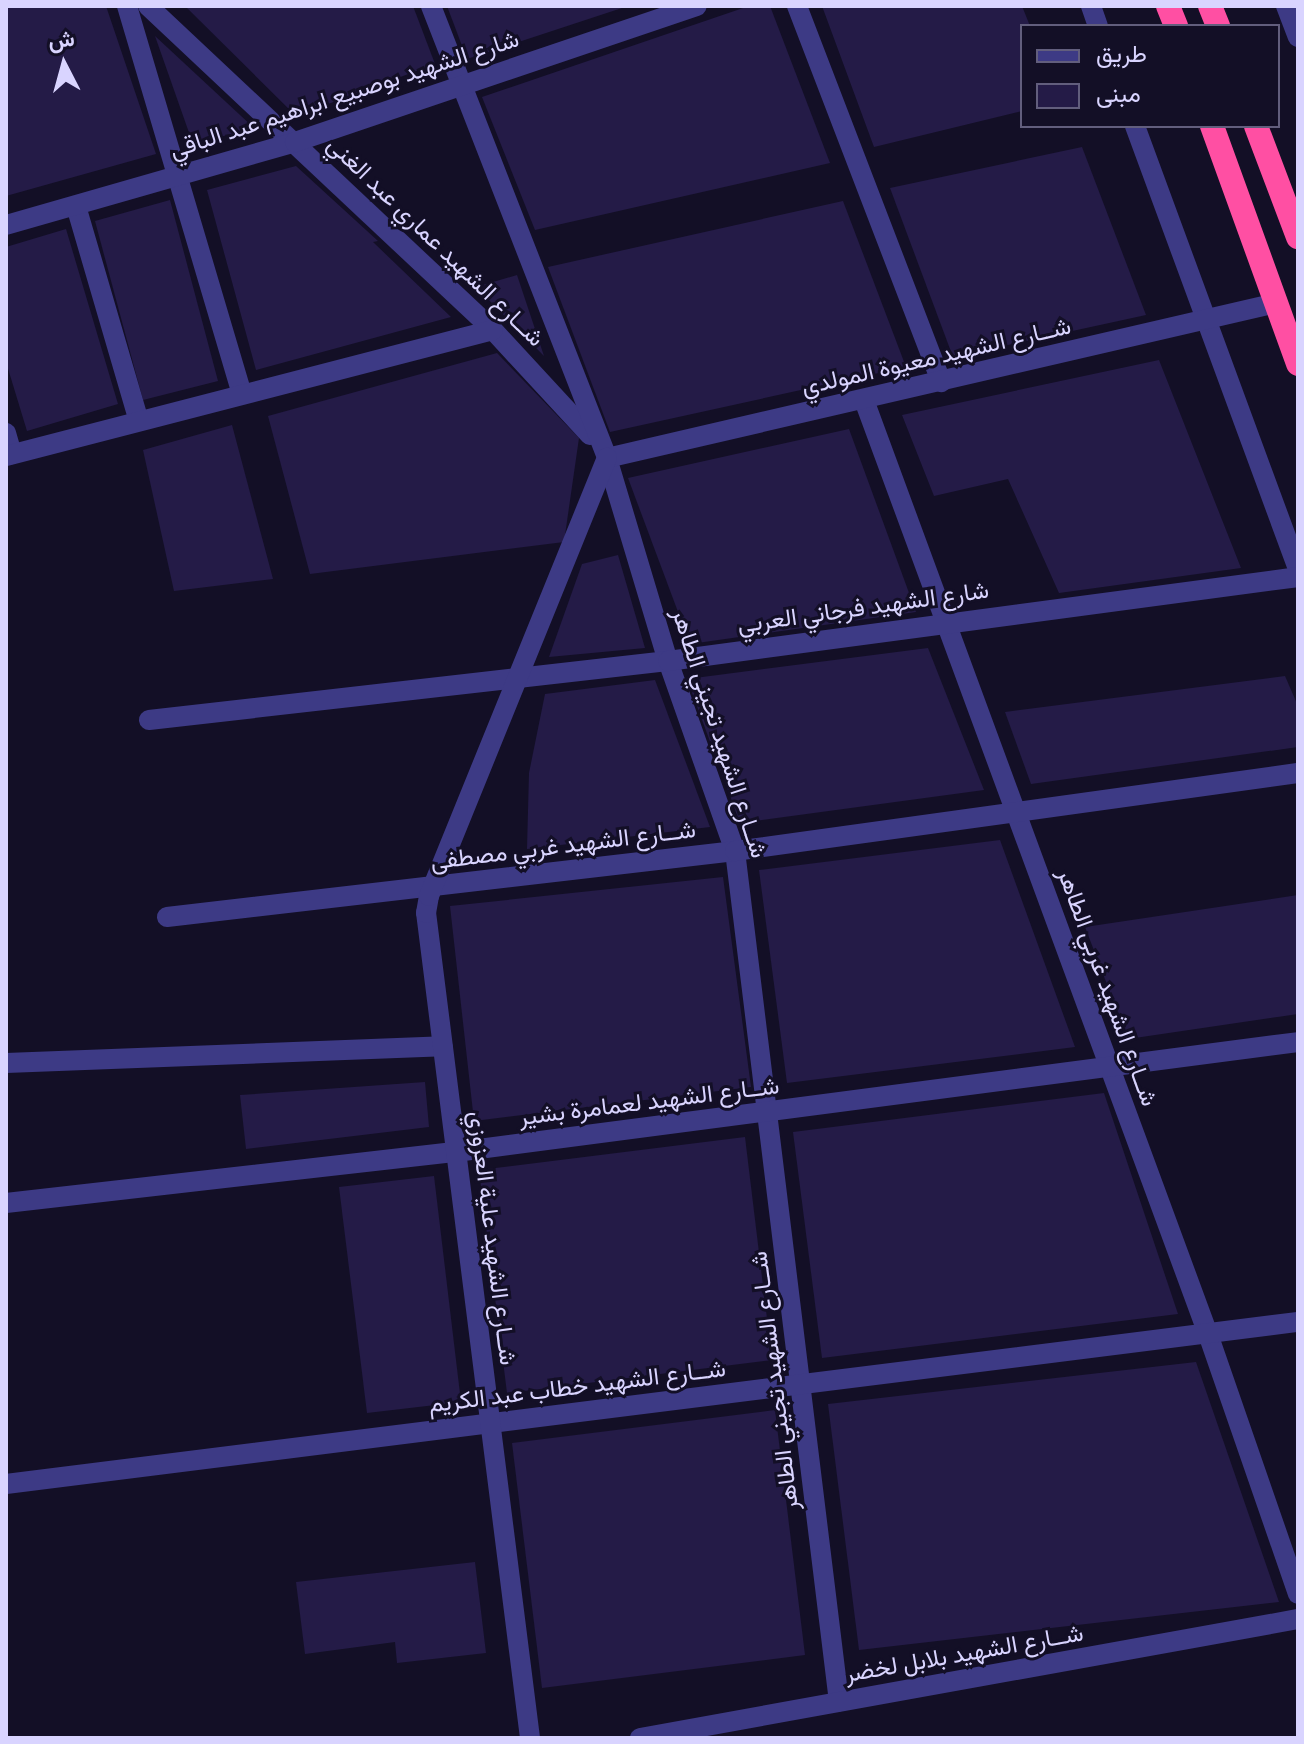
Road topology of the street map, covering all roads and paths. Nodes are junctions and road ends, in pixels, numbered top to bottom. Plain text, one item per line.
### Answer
1 (127, 6) edge
2 (148, 6) edge
3 (431, 6) edge
4 (697, 6) edge
5 (797, 6) edge
6 (1286, 6) edge
7 (1298, 37) edge
8 (459, 82) junction
9 (1136, 128) edge
10 (1213, 128) edge
11 (1257, 128) edge
12 (295, 142) junction
13 (180, 177) junction
14 (76, 206) junction
15 (6, 225) edge
16 (1297, 230) edge
17 (1276, 303) junction
18 (1205, 320) junction
19 (493, 330) junction
20 (1298, 364) edge
21 (941, 382) junction
22 (242, 393) junction
23 (864, 400) junction
24 (139, 421) junction
25 (6, 433) edge
26 (9, 455) edge
27 (607, 458) junction
28 (1298, 570) edge
29 (1298, 577) edge
30 (947, 621) junction
31 (668, 661) junction
32 (519, 678) junction
33 (149, 720) dead end
34 (1298, 773) edge
35 (1016, 810) junction
36 (735, 851) junction
37 (433, 887) junction
38 (167, 917) dead end
39 (1298, 1042) edge
40 (443, 1046) junction
41 (6, 1063) edge
42 (1108, 1065) junction
43 (770, 1111) junction
44 (456, 1152) junction
45 (6, 1203) edge
46 (1298, 1322) edge
47 (1208, 1334) junction
48 (799, 1385) junction
49 (490, 1424) junction
50 (6, 1484) edge
51 (1298, 1594) edge
52 (1298, 1619) edge
53 (839, 1702) junction
54 (530, 1738) edge
55 (640, 1738) edge

1 - 13 street
2 - 12 street, شــارع الشهيد عماري عبد الغني
3 - 8 street, شــارع الشهيد تجيني الطاهر
4 - 8 street, شارع الشهيد بوصبيع ابراهيم عبد الباقي
5 - 21 street
6 - 7 street
8 - 12 street, شارع الشهيد بوصبيع ابراهيم عبد الباقي
8 - 27 street, شــارع الشهيد تجيني الطاهر
9 - 18 street
10 - 17 highway
11 - 16 highway
12 - 13 street, شارع الشهيد بوصبيع ابراهيم عبد الباقي
12 - 19 street, شــارع الشهيد عماري عبد الغني
13 - 14 street, شارع الشهيد بوصبيع ابراهيم عبد الباقي
13 - 22 street
14 - 15 street, شارع الشهيد بوصبيع ابراهيم عبد الباقي
14 - 24 street
17 - 18 street, شــارع الشهيد معيوة المولدي
17 - 20 highway
18 - 21 street, شــارع الشهيد معيوة المولدي
18 - 28 street
19 - 22 street
19 - 27 street, شــارع الشهيد عماري عبد الغني
21 - 23 street, شــارع الشهيد معيوة المولدي
22 - 24 street
23 - 27 street, شــارع الشهيد معيوة المولدي
23 - 30 street, شــارع الشهيد غربي الطاهر
24 - 26 street
25 - 26 street
27 - 31 street, شــارع الشهيد تجيني الطاهر
27 - 32 street, شــارع الشهيد علية العزوزي
29 - 30 street, شارع الشهيد فرجاني العربي
30 - 31 street, شارع الشهيد فرجاني العربي
30 - 35 street, شــارع الشهيد غربي الطاهر
31 - 32 street, شارع الشهيد فرجاني العربي
31 - 36 street, شــارع الشهيد تجيني الطاهر
32 - 33 street, شارع الشهيد فرجاني العربي
32 - 37 street, شــارع الشهيد علية العزوزي
34 - 35 street, شــارع الشهيد غربي مصطفى
35 - 36 street, شــارع الشهيد غربي مصطفى
35 - 42 street, شــارع الشهيد غربي الطاهر
36 - 37 street, شــارع الشهيد غربي مصطفى
36 - 43 street, شــارع الشهيد تجيني الطاهر
37 - 38 street, شــارع الشهيد غربي مصطفى
37 - 40 street, شــارع الشهيد علية العزوزي
39 - 42 street, شــارع الشهيد لعمامرة بشير
40 - 41 street
40 - 44 street, شــارع الشهيد علية العزوزي
42 - 43 street, شــارع الشهيد لعمامرة بشير
42 - 47 street, شــارع الشهيد غربي الطاهر
43 - 44 street, شــارع الشهيد لعمامرة بشير
43 - 48 street, شــارع الشهيد تجيني الطاهر
44 - 45 street, شــارع الشهيد لعمامرة بشير
44 - 49 street, شــارع الشهيد علية العزوزي
46 - 47 street, شــارع الشهيد خطاب عبد الكريم
47 - 48 street, شــارع الشهيد خطاب عبد الكريم
47 - 51 street, شــارع الشهيد غربي الطاهر
48 - 49 street, شــارع الشهيد خطاب عبد الكريم
48 - 53 street, شــارع الشهيد تجيني الطاهر
49 - 50 street, شــارع الشهيد خطاب عبد الكريم
49 - 54 street, شــارع الشهيد علية العزوزي
52 - 53 street, شــارع الشهيد بلابل لخضر
53 - 55 street, شــارع الشهيد بلابل لخضر

